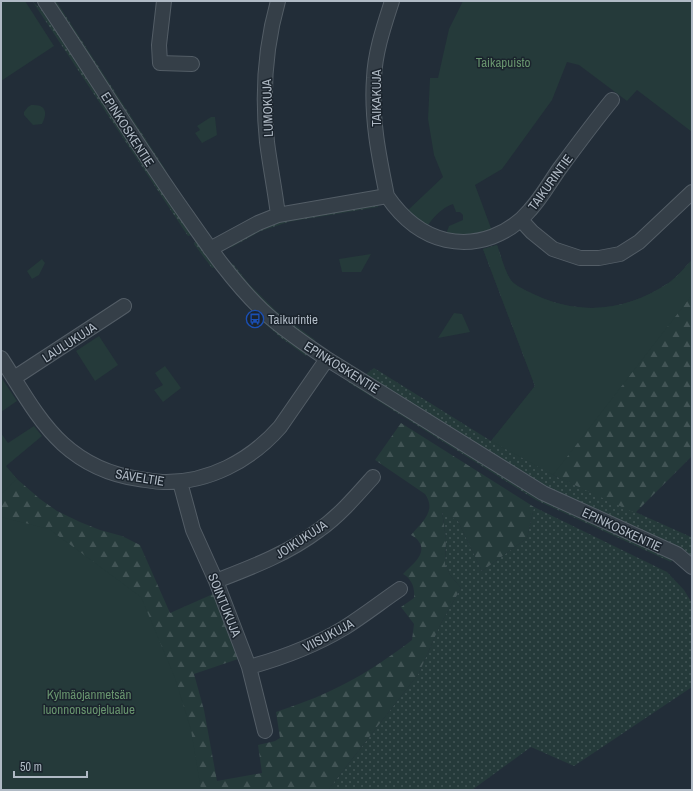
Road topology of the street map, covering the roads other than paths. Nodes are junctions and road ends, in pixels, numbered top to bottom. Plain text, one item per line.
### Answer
1 (45, 1) edge
2 (164, 1) edge
3 (278, 1) edge
4 (392, 1) edge
5 (192, 64) dead end
6 (612, 100) dead end
7 (692, 192) edge
8 (387, 196) junction
9 (278, 215) junction
10 (521, 220) junction
11 (210, 249) junction
12 (124, 306) dead end
13 (1, 358) edge
14 (327, 359) junction
15 (14, 378) junction
16 (373, 477) dead end
17 (180, 482) junction
18 (692, 567) edge
19 (216, 581) junction
20 (400, 589) dead end
21 (250, 667) junction
22 (264, 731) dead end

1 - 11 street, EPINKOSKENTIE
2 - 5 street
3 - 9 street, LUMOKUJA
4 - 8 street, TAIKAKUJA
6 - 10 street, TAIKURINTIE
7 - 10 street
8 - 9 street
8 - 10 street, TAIKURINTIE
9 - 11 street
11 - 14 street, EPINKOSKENTIE
12 - 15 street, LAULUKUJA
13 - 15 street, SÄVELTIE
14 - 17 street, SÄVELTIE
14 - 18 street, EPINKOSKENTIE
15 - 17 street, SÄVELTIE
16 - 19 street, JOIKUKUJA
17 - 19 street, SOINTUKUJA
19 - 21 street, SOINTUKUJA
20 - 21 street, VIISUKUJA
21 - 22 street, SOINTUKUJA

